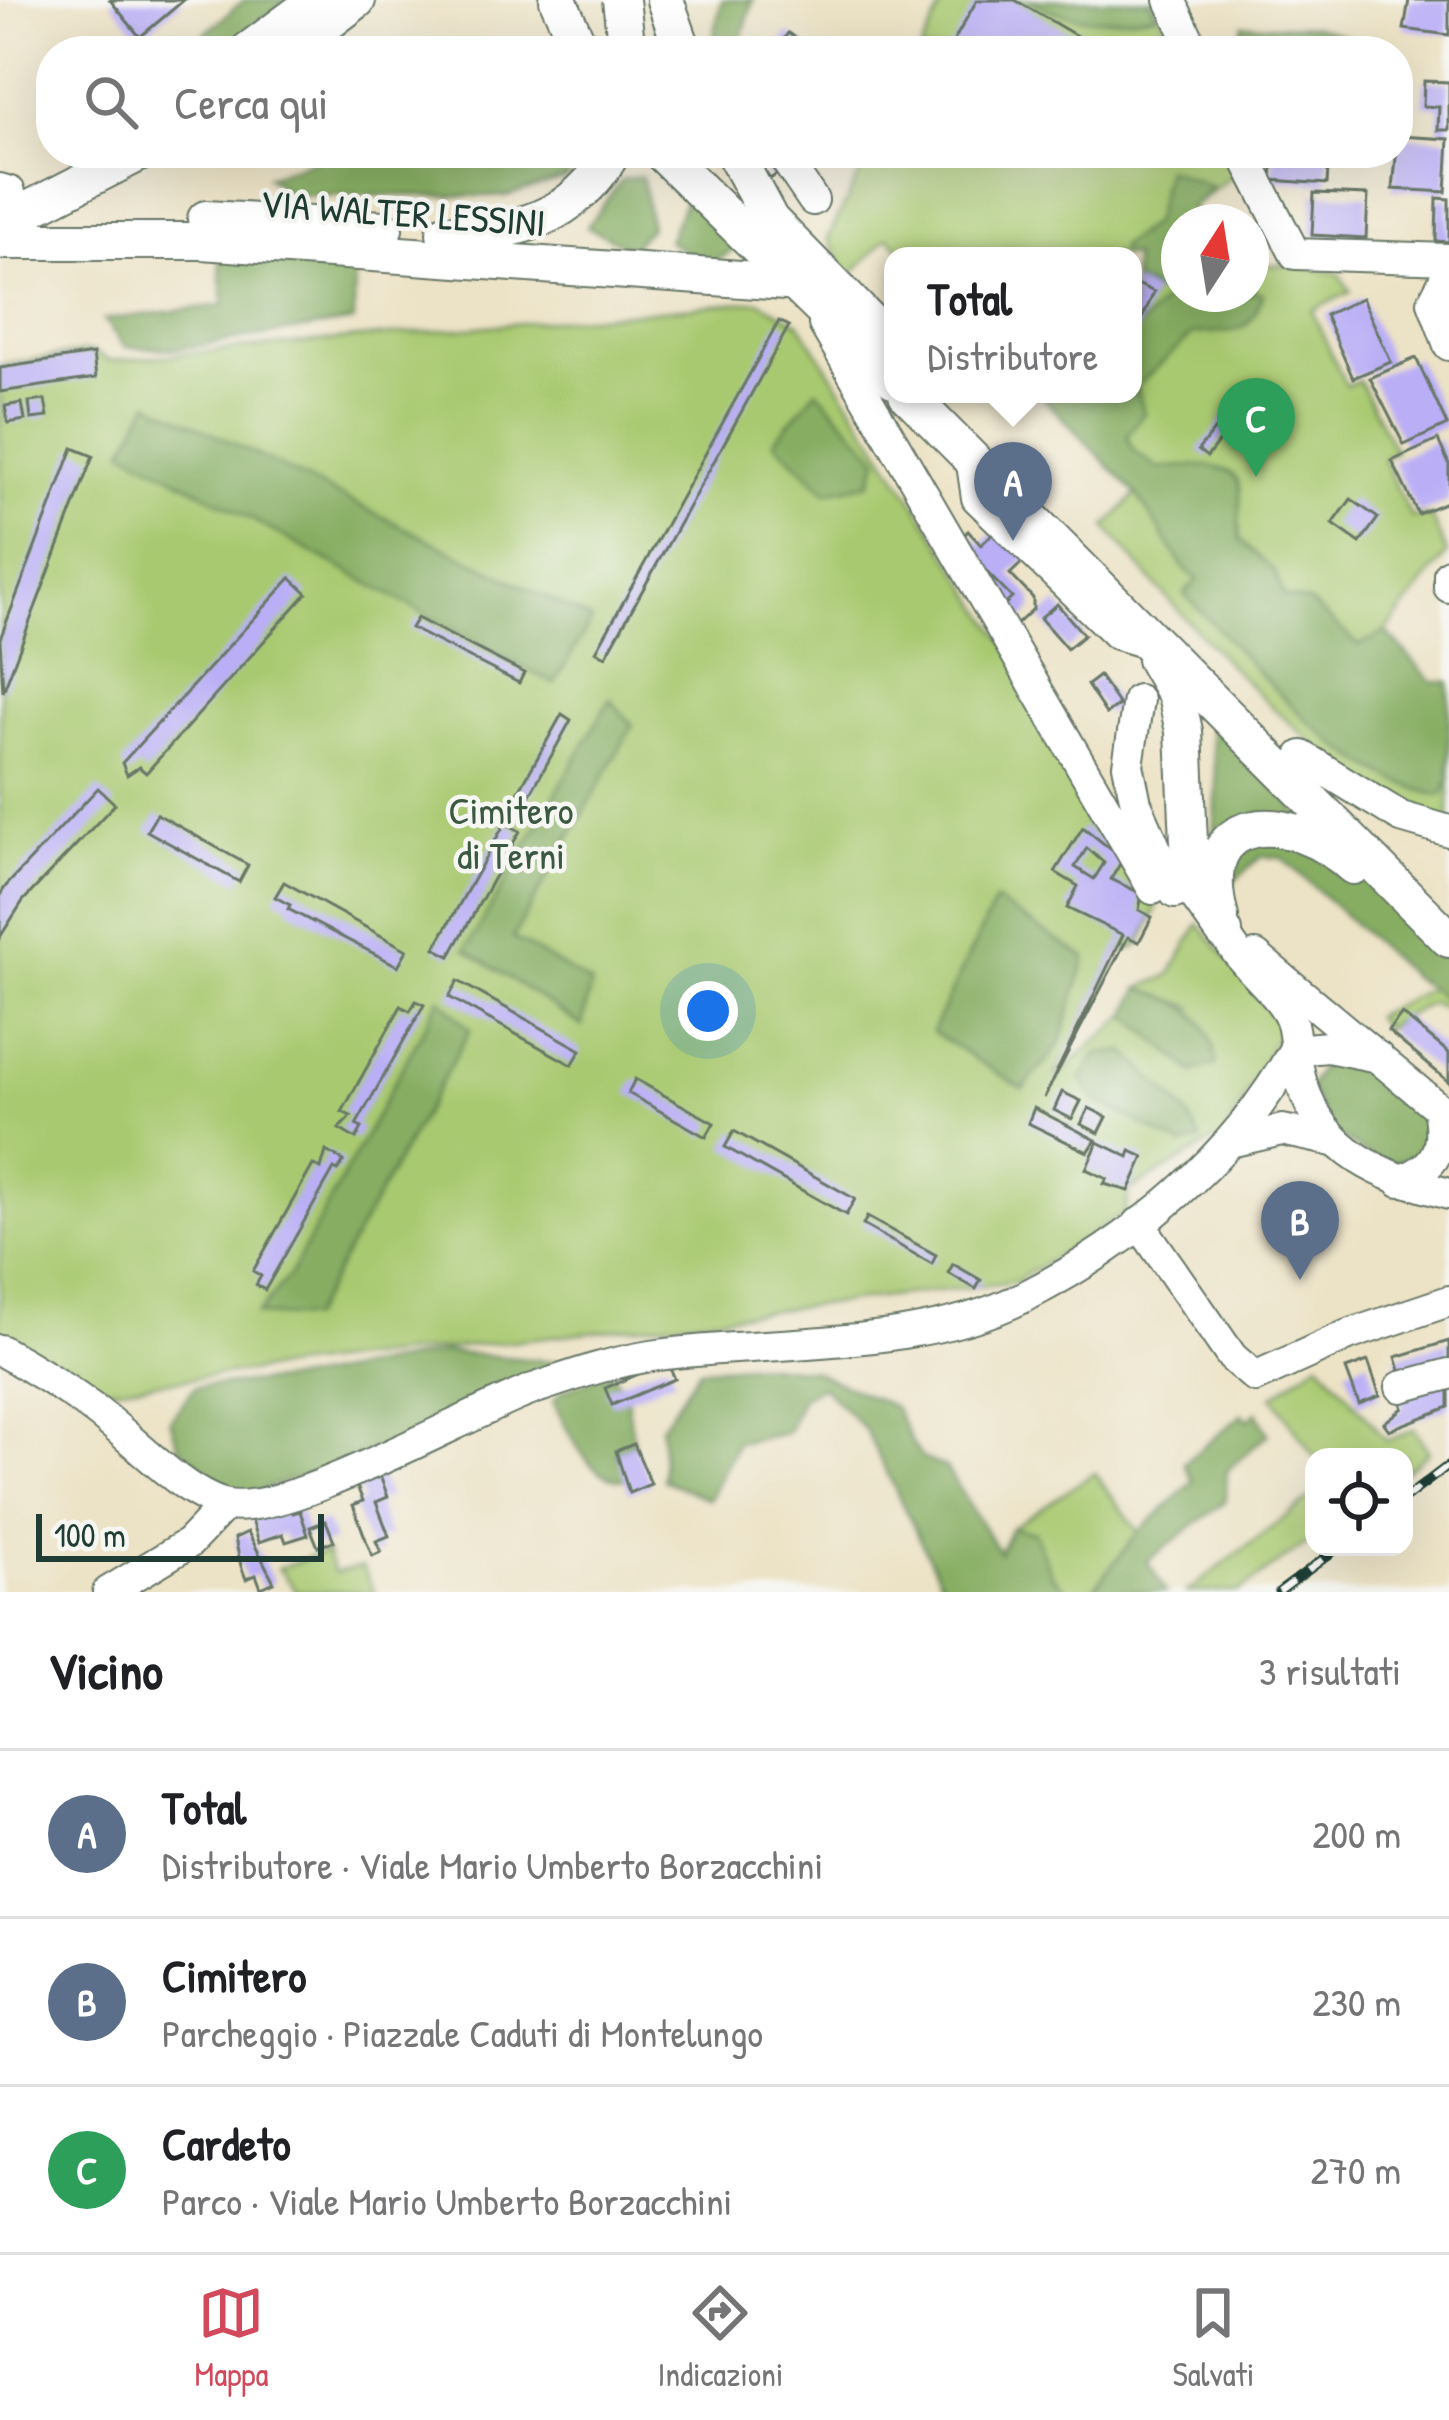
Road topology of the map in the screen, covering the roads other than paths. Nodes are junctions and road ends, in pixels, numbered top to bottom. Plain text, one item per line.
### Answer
1 (316, 0) edge
2 (357, 0) edge
3 (617, 0) edge
4 (665, 0) edge
5 (1170, 0) edge
6 (561, 7) edge
7 (268, 36) edge
8 (310, 36) edge
9 (574, 36) edge
10 (624, 36) edge
11 (636, 36) edge
12 (678, 36) edge
13 (1187, 36) edge
14 (69, 168) edge
15 (110, 168) edge
16 (601, 168) edge
17 (678, 168) edge
18 (722, 168) edge
19 (742, 168) edge
20 (791, 168) edge
21 (1251, 168) edge
22 (3, 198) edge
23 (813, 200) dead end
24 (770, 220) junction
25 (0, 240) edge
26 (1406, 258) junction
27 (1449, 260) edge
28 (1449, 272) edge
29 (799, 283) junction
30 (1433, 302) junction
31 (884, 336) edge
32 (1449, 345) edge
33 (884, 370) edge
34 (917, 403) edge
35 (948, 403) edge
36 (1449, 574) edge
37 (1449, 587) edge
38 (1138, 629) junction
39 (1138, 700) dead end
40 (1302, 756) junction
41 (1449, 831) edge
42 (1431, 905) edge
43 (1224, 932) junction
44 (1449, 939) edge
45 (1294, 1050) junction
46 (1378, 1057) junction
47 (1444, 1113) edge
48 (1334, 1141) junction
49 (1230, 1142) junction
50 (1400, 1181) junction
51 (1449, 1194) edge
52 (1139, 1223) junction
53 (1449, 1301) edge
54 (0, 1349) edge
55 (1449, 1374) edge
56 (1401, 1387) dead end
57 (225, 1505) junction
58 (108, 1592) edge

1 - 7 main road
2 - 8 main road
3 - 10 main road, bridge
3 - 11 main road
4 - 12 main road
5 - 13 street
6 - 9 main road
14 - 22 main road
15 - 22 main road
16 - 25 main road, VIA WALTER LESSINI
17 - 29 main road
18 - 24 main road
19 - 24 main road
20 - 23 street
21 - 26 street
24 - 31 main road
25 - 29 main road, VIA WALTER LESSINI
26 - 27 street
26 - 30 street
28 - 30 street
29 - 33 main road
29 - 39 street
30 - 32 street
34 - 38 main road
35 - 40 main road
36 - 37 street
38 - 42 main road
38 - 43 main road
40 - 41 street
40 - 42 main road
42 - 43 main road
42 - 44 main road
43 - 45 street
43 - 46 street
45 - 46 street
45 - 48 street
45 - 49 street
46 - 47 street
47 - 50 street
48 - 49 street
48 - 50 street
49 - 52 street
50 - 51 street
52 - 53 street
52 - 57 street
54 - 57 street
55 - 56 street
57 - 58 street

